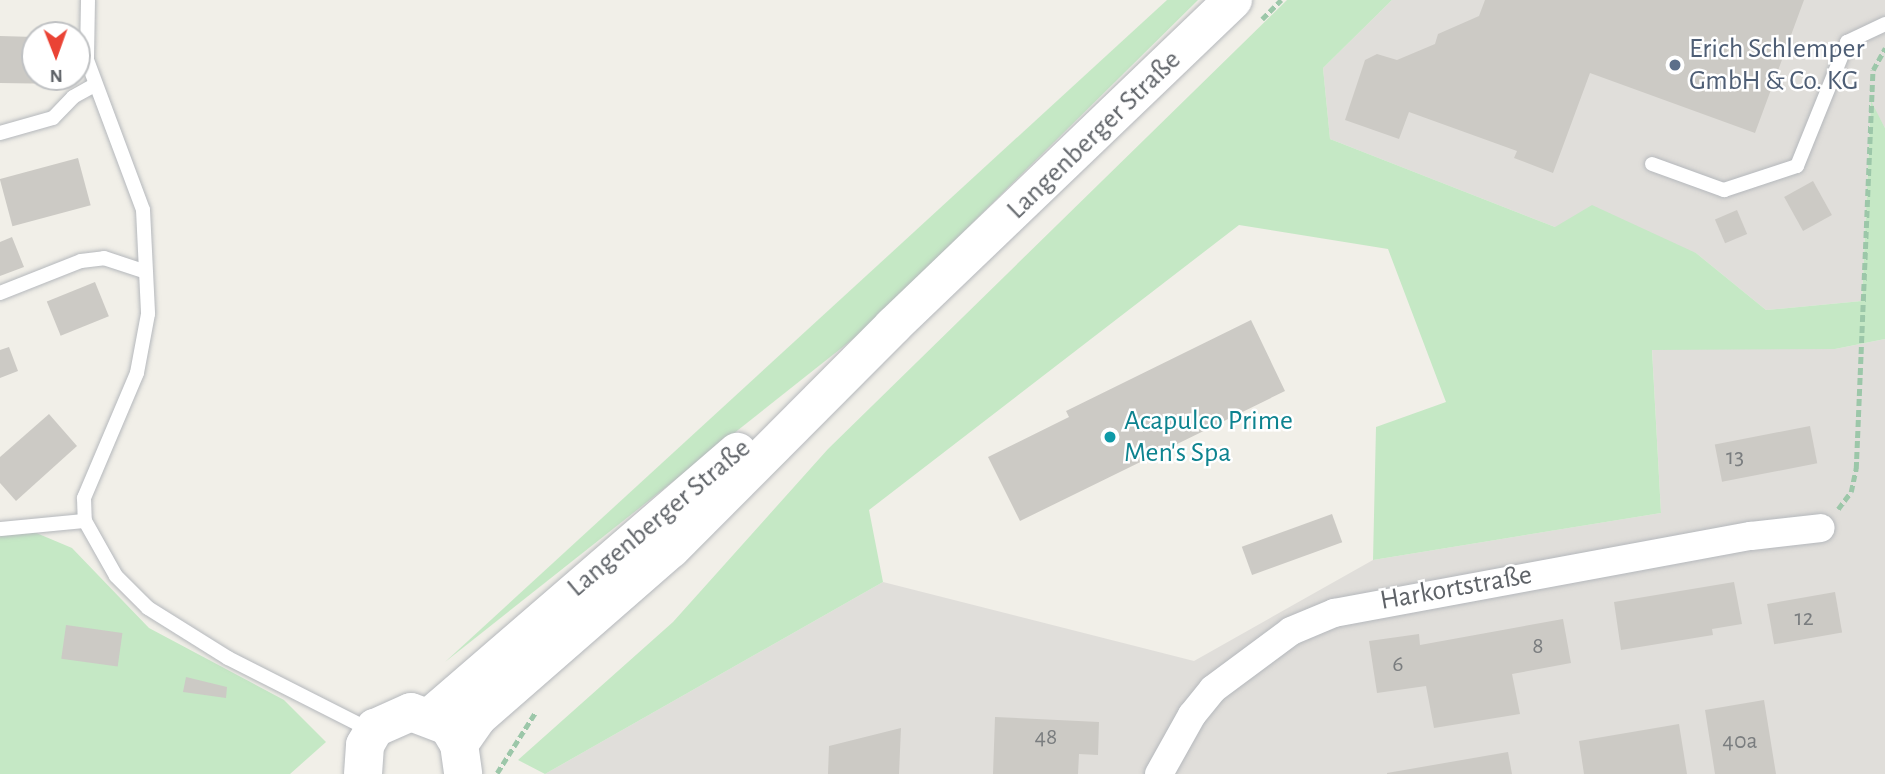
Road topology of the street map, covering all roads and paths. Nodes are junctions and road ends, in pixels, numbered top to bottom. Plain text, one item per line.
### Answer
1 (88, 0) edge
2 (1233, 0) edge
3 (1885, 24) edge
4 (1885, 48) edge
5 (95, 85) junction
6 (0, 133) edge
7 (1653, 164) dead end
8 (143, 271) junction
9 (0, 293) edge
10 (894, 326) junction
11 (85, 521) junction
12 (1821, 528) joint
13 (0, 529) edge
14 (430, 717) junction
15 (363, 761) edge
16 (466, 764) edge
17 (1159, 774) edge

1 - 5 lane
2 - 10 main road, Langenberger Straße
3 - 7 lane
4 - 12 path
5 - 6 lane
5 - 8 lane
8 - 9 lane
8 - 11 lane
10 - 14 main road, Langenberger Straße
10 - 16 main road, Langenberger Straße
11 - 13 lane
11 - 15 lane
12 - 17 street, Harkortstraße
14 - 15 main road
14 - 16 main road

